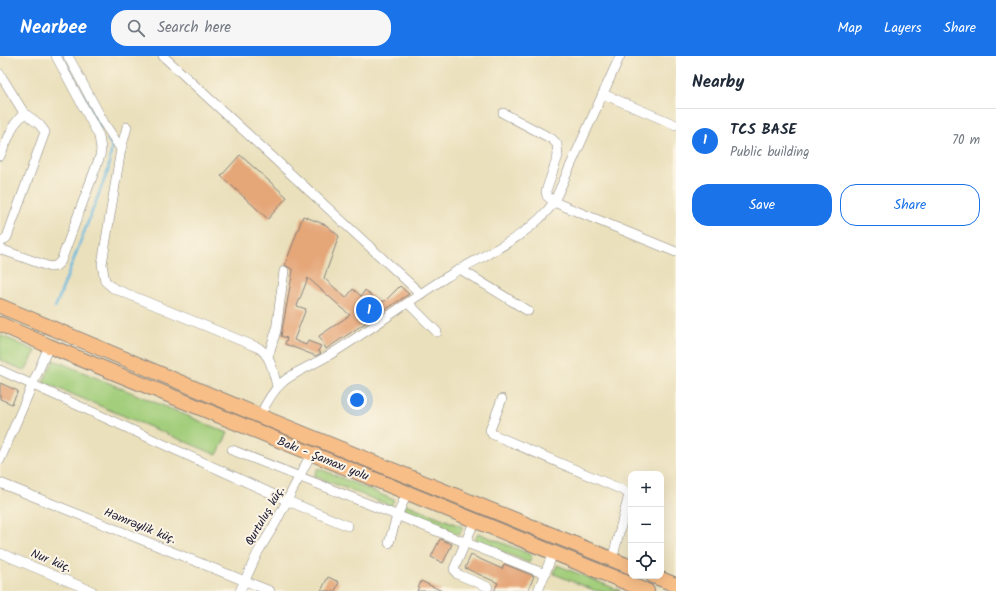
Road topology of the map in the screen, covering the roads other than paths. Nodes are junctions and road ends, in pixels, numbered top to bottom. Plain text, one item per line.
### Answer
1 (56, 56) edge
2 (68, 56) edge
3 (164, 56) edge
4 (620, 56) edge
5 (0, 74) edge
6 (603, 94) junction
7 (24, 113) junction
8 (503, 113) dead end
9 (676, 125) edge
10 (127, 127) dead end
11 (108, 130) junction
12 (99, 136) junction
13 (121, 149) junction
14 (0, 156) edge
15 (554, 202) junction
16 (0, 243) edge
17 (0, 249) edge
18 (676, 252) edge
19 (460, 269) junction
20 (284, 271) dead end
21 (421, 294) junction
22 (408, 303) junction
23 (0, 306) edge
24 (528, 311) dead end
25 (0, 324) edge
26 (437, 332) dead end
27 (49, 346) junction
28 (268, 357) junction
29 (0, 370) edge
30 (32, 384) junction
31 (277, 386) junction
32 (502, 399) dead end
33 (260, 416) junction
34 (232, 450) dead end
35 (311, 454) junction
36 (0, 460) edge
37 (301, 477) junction
38 (0, 483) edge
39 (407, 493) junction
40 (288, 501) junction
41 (397, 516) junction
42 (475, 520) junction
43 (348, 526) dead end
44 (465, 542) junction
45 (389, 543) dead end
46 (0, 553) edge
47 (552, 553) junction
48 (612, 560) junction
49 (628, 566) edge
50 (545, 574) junction
51 (661, 579) edge
52 (245, 581) junction
53 (676, 585) edge
54 (488, 587) dead end
55 (92, 591) edge
56 (240, 591) edge
57 (270, 591) edge
58 (538, 591) edge
59 (647, 591) edge

1 - 12 street
2 - 11 street
3 - 21 street
4 - 6 street
5 - 7 street
6 - 9 street
6 - 15 street
7 - 14 street
7 - 16 street
8 - 15 street
10 - 13 street
11 - 12 street
11 - 13 street
12 - 17 street
13 - 28 street
15 - 18 street
15 - 19 street
19 - 21 street
19 - 24 street
20 - 28 street
21 - 22 street
22 - 26 street
22 - 31 street
23 - 33 highway, Bakı - Şamaxı yolu
25 - 27 highway, Bakı - Şamaxı yolu
27 - 30 street
27 - 35 highway, Bakı - Şamaxı yolu
28 - 31 street
29 - 30 street
30 - 36 street
30 - 40 street
31 - 33 street
32 - 48 street
33 - 48 highway, Bakı - Şamaxı yolu
34 - 37 street
35 - 37 street, Qurtuluş küç.
35 - 39 highway, Bakı - Şamaxı yolu
37 - 40 street, Qurtuluş küç.
37 - 41 street
38 - 52 street, Həmrəylik küç.
39 - 41 street
39 - 42 highway, Bakı - Şamaxı yolu
40 - 43 street
40 - 52 street, Qurtuluş küç.
41 - 44 street
41 - 45 street
42 - 44 street
42 - 47 highway, Bakı - Şamaxı yolu
44 - 50 street
44 - 54 street
46 - 55 street, Nur küç.
47 - 50 street
47 - 59 highway, Bakı - Şamaxı yolu
48 - 49 highway, Bakı - Şamaxı yolu
50 - 58 street
51 - 53 highway
52 - 56 street, Qurtuluş küç.
52 - 57 street, Həmrəylik küç.

